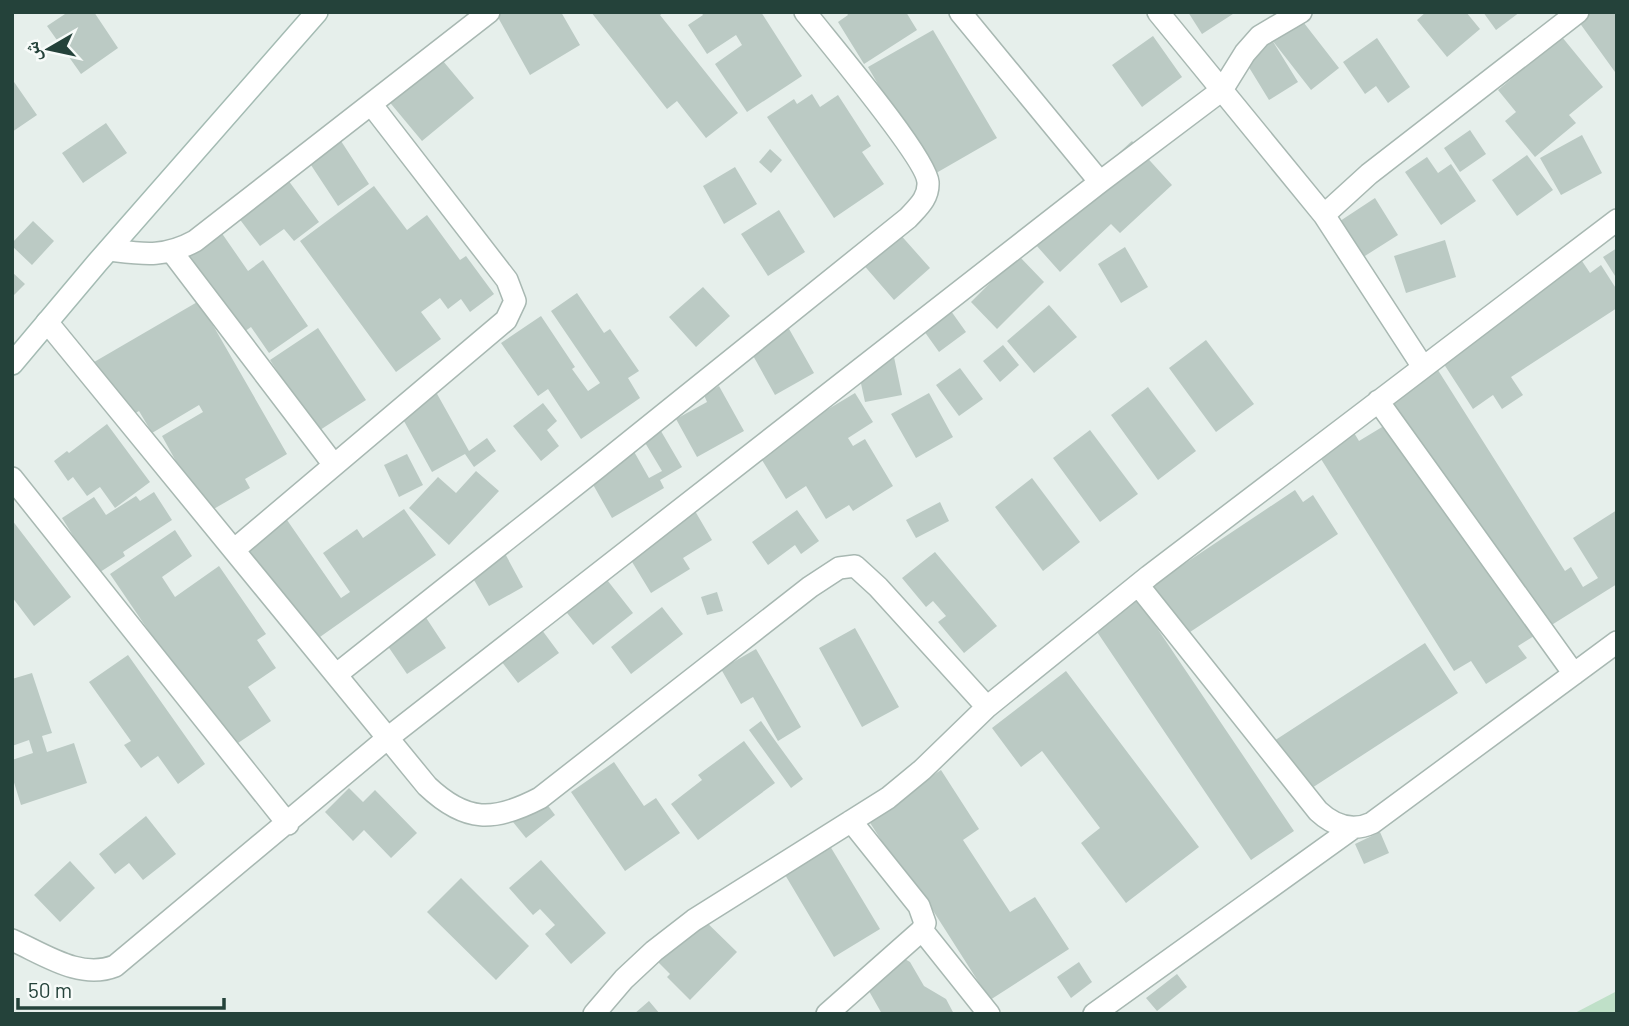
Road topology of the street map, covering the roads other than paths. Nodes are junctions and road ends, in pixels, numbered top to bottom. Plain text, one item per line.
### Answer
1 (317, 12) edge
2 (489, 12) edge
3 (805, 12) edge
4 (960, 12) edge
5 (1301, 12) edge
6 (1578, 12) edge
7 (1167, 16) edge
8 (1222, 90) junction
9 (371, 104) junction
10 (1100, 182) junction
11 (1324, 215) junction
12 (1614, 227) edge
13 (109, 250) junction
14 (172, 252) junction
15 (47, 322) junction
16 (12, 364) edge
17 (1423, 367) junction
18 (1378, 401) junction
19 (334, 465) junction
20 (12, 478) edge
21 (235, 549) junction
22 (1138, 585) junction
23 (1617, 642) edge
24 (337, 674) junction
25 (1574, 674) junction
26 (987, 707) junction
27 (389, 737) junction
28 (851, 821) junction
29 (288, 824) junction
30 (1353, 828) junction
31 (922, 930) junction
32 (12, 940) edge
33 (594, 1014) edge
34 (827, 1014) edge
35 (989, 1014) edge
36 (1094, 1014) edge

1 - 13 street
2 - 9 street
3 - 24 street
4 - 10 street
5 - 8 street
6 - 11 street
7 - 8 street
8 - 10 street
8 - 11 street
9 - 14 street
9 - 19 street
10 - 27 street
11 - 17 street
12 - 17 street
13 - 14 street
13 - 15 street
14 - 19 street
15 - 16 street
15 - 21 street
17 - 18 street
18 - 22 street
18 - 25 street
19 - 21 street
20 - 29 street
21 - 24 street
22 - 26 street
22 - 30 street
23 - 25 street
24 - 27 street
25 - 30 street
26 - 27 street
26 - 28 street
27 - 29 street
28 - 31 street
28 - 33 street
29 - 32 street
30 - 36 street
31 - 34 street
31 - 35 street

